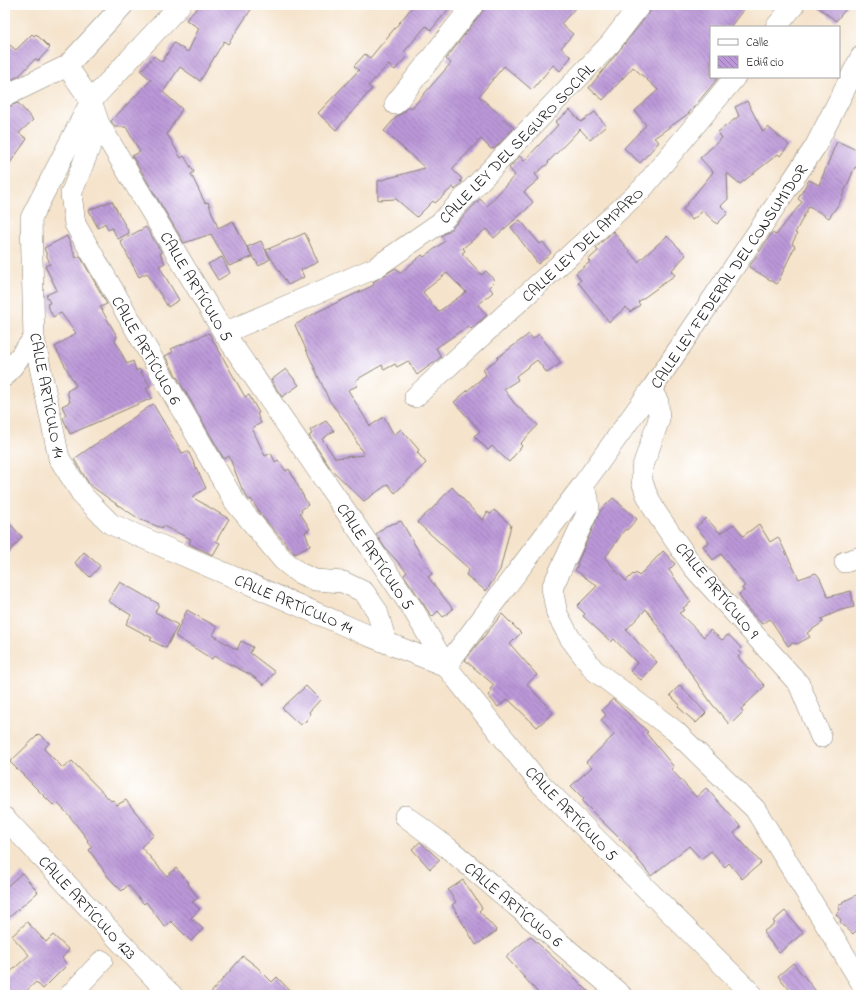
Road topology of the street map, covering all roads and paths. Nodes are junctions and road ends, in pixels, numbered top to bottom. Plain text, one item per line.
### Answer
1 (123, 5) edge
2 (180, 5) edge
3 (473, 5) edge
4 (640, 5) edge
5 (794, 5) edge
6 (777, 26) edge
7 (861, 57) edge
8 (67, 66) junction
9 (734, 78) edge
10 (5, 96) edge
11 (91, 101) junction
12 (395, 104) dead end
13 (99, 124) junction
14 (224, 333) junction
15 (34, 338) junction
16 (5, 376) edge
17 (651, 390) junction
18 (415, 397) dead end
19 (582, 486) junction
20 (386, 642) junction
21 (446, 666) junction
22 (821, 737) dead end
23 (405, 816) dead end
24 (5, 818) edge
25 (102, 961) dead end
26 (861, 982) edge
27 (70, 995) edge
28 (172, 995) edge
29 (621, 995) edge
30 (753, 995) edge

1 - 8 street
2 - 11 street, CALLE ARTÍCULO 14
3 - 12 street
4 - 14 street, CALLE LEY DEL SEGURO SOCIAL
5 - 6 street
7 - 17 street, CALLE LEY FEDERAL DEL CONSUMIDOR
8 - 10 street
8 - 11 street, CALLE ARTÍCULO 5
9 - 18 street, CALLE LEY DEL AMPARO
11 - 13 street, CALLE ARTÍCULO 5
11 - 15 street, CALLE ARTÍCULO 14
13 - 14 street, CALLE ARTÍCULO 5
13 - 20 street, CALLE ARTÍCULO 6
14 - 21 street, CALLE ARTÍCULO 5
15 - 16 street
15 - 20 street, CALLE ARTÍCULO 14
17 - 19 street, CALLE LEY FEDERAL DEL CONSUMIDOR
17 - 22 street, CALLE ARTÍCULO 9
19 - 21 street, CALLE LEY FEDERAL DEL CONSUMIDOR
19 - 26 street
20 - 21 street, CALLE ARTÍCULO 14
21 - 30 street, CALLE ARTÍCULO 5
23 - 29 street, CALLE ARTÍCULO 6
24 - 28 street, CALLE ARTÍCULO 123
25 - 27 street

